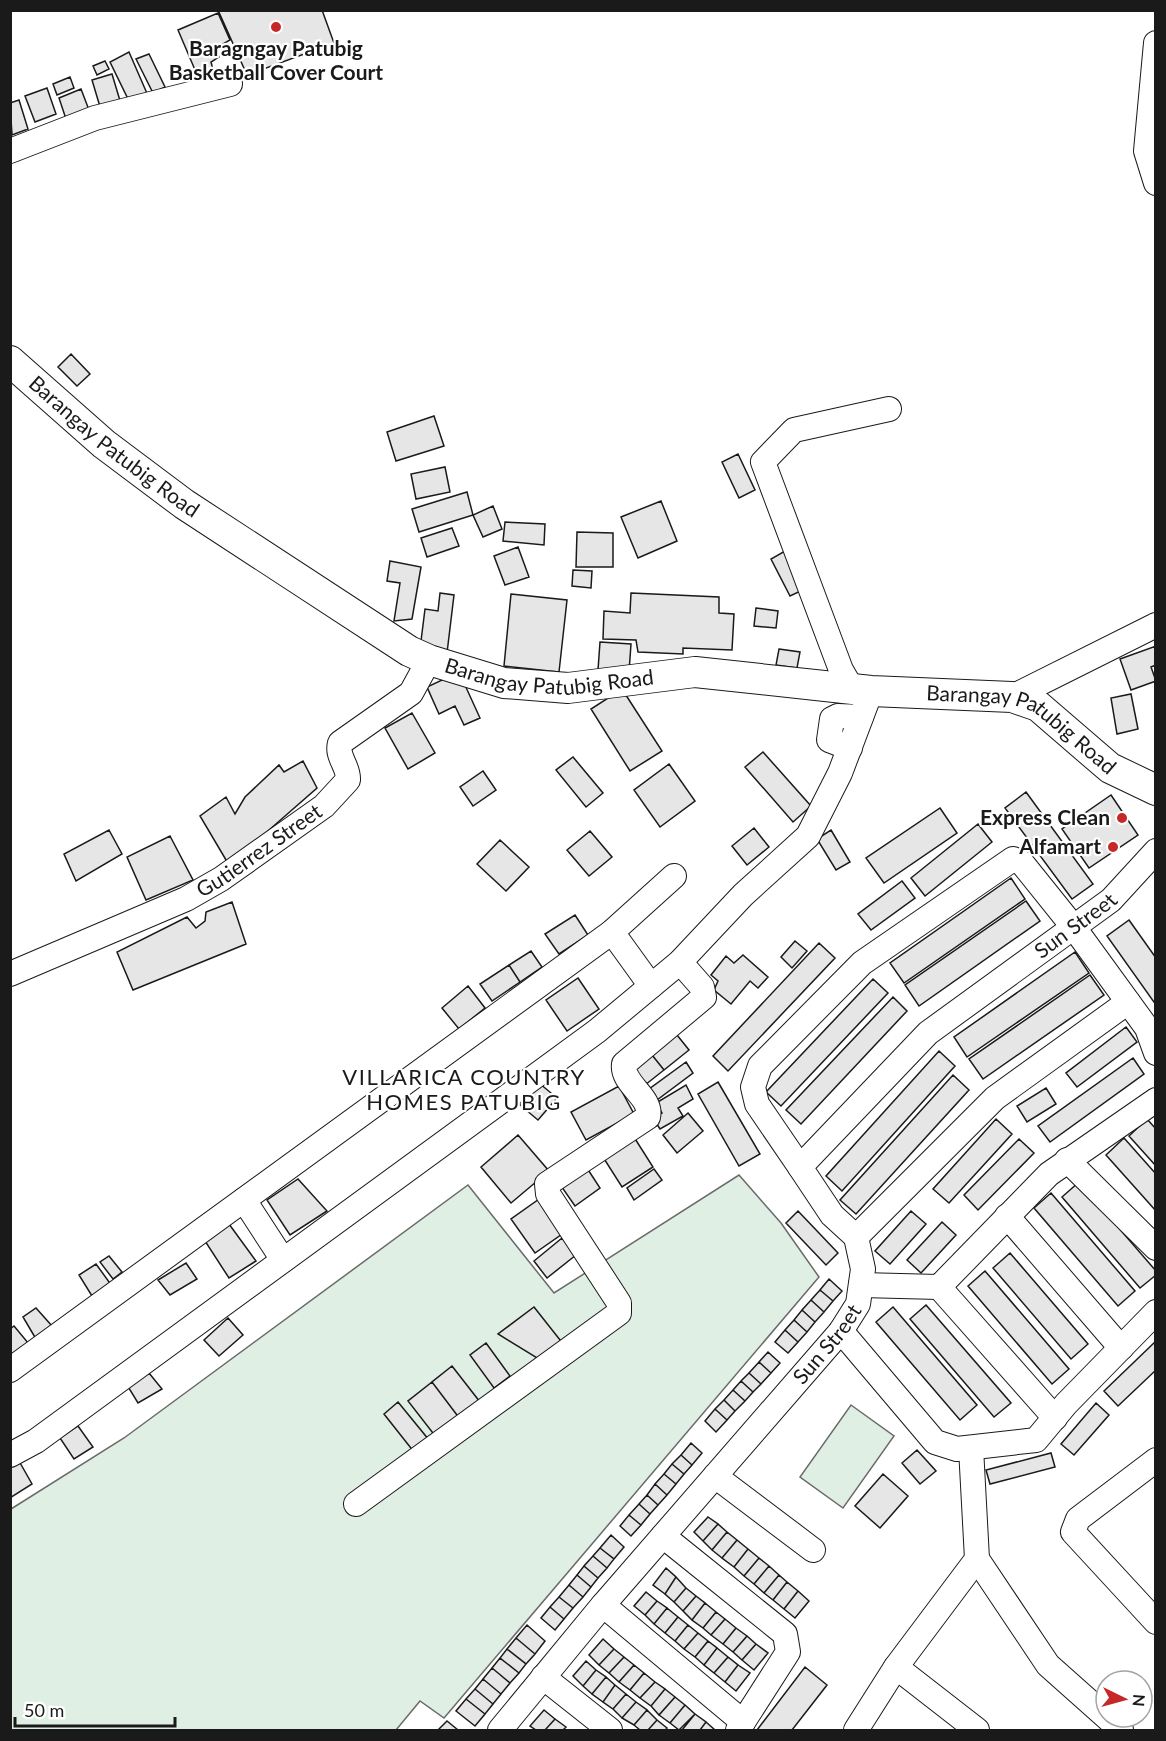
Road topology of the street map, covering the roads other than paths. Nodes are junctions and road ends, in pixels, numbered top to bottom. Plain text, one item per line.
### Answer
1 (1155, 43) edge
2 (230, 84) dead end
3 (10, 150) edge
4 (1155, 183) edge
5 (10, 361) edge
6 (889, 409) dead end
7 (1155, 625) edge
8 (429, 660) junction
9 (1012, 697) junction
10 (861, 699) junction
11 (1155, 790) edge
12 (1155, 851) edge
13 (674, 876) dead end
14 (1075, 929) junction
15 (612, 932) junction
16 (680, 962) junction
17 (10, 974) edge
18 (651, 986) junction
19 (1128, 1002) junction
20 (1155, 1053) edge
21 (1155, 1100) edge
22 (1067, 1160) junction
23 (801, 1167) junction
24 (244, 1200) junction
25 (1007, 1216) junction
26 (855, 1237) junction
27 (1155, 1248) edge
28 (283, 1260) junction
29 (861, 1285) junction
30 (939, 1287) junction
31 (1155, 1312) edge
32 (841, 1331) junction
33 (1121, 1348) junction
34 (10, 1370) edge
35 (1055, 1418) junction
36 (970, 1448) junction
37 (10, 1455) edge
38 (1155, 1460) edge
39 (715, 1476) junction
40 (356, 1504) dead end
41 (663, 1536) junction
42 (813, 1550) dead end
43 (977, 1559) junction
44 (603, 1605) junction
45 (1155, 1622) edge
46 (896, 1667) junction
47 (543, 1677) junction
48 (740, 1726) edge
49 (500, 1731) edge
50 (610, 1731) edge
51 (856, 1731) edge
52 (977, 1731) edge
53 (1120, 1731) edge

1 - 4 street
2 - 3 street
5 - 8 main road, Barangay Patubig Road
6 - 10 street
7 - 9 street
8 - 10 main road, Barangay Patubig Road
8 - 17 street, Gutierrez Street
9 - 10 main road, Barangay Patubig Road
9 - 11 main road, Barangay Patubig Road
10 - 16 street
12 - 14 street, Sun Street
13 - 15 street
14 - 19 street
14 - 23 street, Sun Street
14 - 23 street
15 - 18 street
15 - 24 street
16 - 18 street
16 - 40 street
18 - 28 street
19 - 20 street
19 - 26 street
21 - 22 street
22 - 25 street
22 - 27 street
23 - 26 street
24 - 28 street
24 - 34 street
25 - 30 street
25 - 33 street
26 - 29 street, Sun Street
28 - 37 street
29 - 30 street
29 - 32 street, Sun Street
30 - 35 street
31 - 33 street
32 - 36 street
32 - 39 street, Sun Street
33 - 35 street
35 - 36 street
36 - 43 street
38 - 45 street
39 - 41 street, Sun Street
39 - 42 street
41 - 44 street, Sun Street
41 - 48 street
43 - 46 street
43 - 53 street
44 - 47 street, Sun Street
44 - 48 street
46 - 51 street
46 - 52 street
47 - 49 street, Sun Street
47 - 50 street

